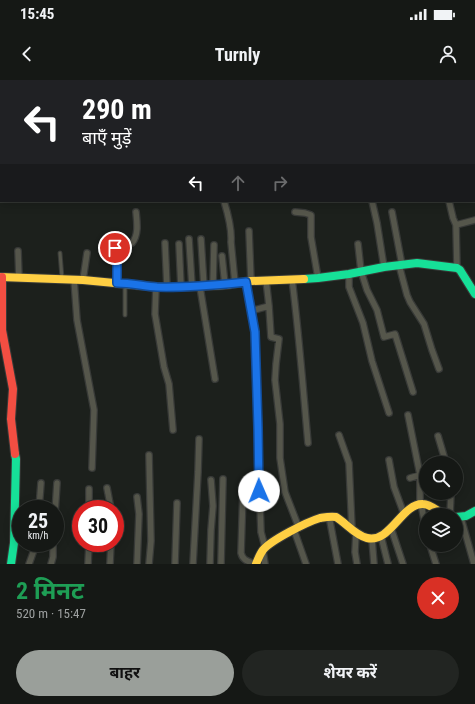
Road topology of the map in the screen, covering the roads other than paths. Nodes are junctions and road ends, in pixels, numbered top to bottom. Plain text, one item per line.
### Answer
1 (224, 202) edge
2 (372, 202) edge
3 (449, 202) edge
4 (136, 212) dead end
5 (295, 212) dead end
6 (392, 212) dead end
7 (475, 220) edge
8 (456, 226) junction
9 (249, 231) dead end
10 (189, 239) dead end
11 (202, 239) dead end
12 (165, 243) dead end
13 (178, 244) dead end
14 (358, 244) dead end
15 (214, 245) dead end
16 (18, 251) dead end
17 (60, 253) dead end
18 (87, 253) dead end
19 (222, 256) dead end
20 (400, 265) junction
21 (384, 267) junction
22 (457, 268) junction
23 (361, 271) junction
24 (349, 274) junction
25 (1, 277) edge
26 (19, 278) junction
27 (62, 278) junction
28 (318, 278) junction
29 (74, 279) junction
30 (292, 279) junction
31 (83, 280) junction
32 (266, 280) junction
33 (249, 282) junction
34 (121, 283) junction
35 (235, 283) junction
36 (225, 285) junction
37 (213, 286) junction
38 (156, 287) junction
39 (167, 287) junction
40 (180, 287) junction
41 (198, 287) junction
42 (475, 294) edge
43 (269, 306) junction
44 (251, 311) junction
45 (126, 315) dead end
46 (439, 369) dead end
47 (215, 379) dead end
48 (413, 392) dead end
49 (389, 413) dead end
50 (408, 415) dead end
51 (173, 430) dead end
52 (338, 435) dead end
53 (438, 436) dead end
54 (198, 439) dead end
55 (308, 443) dead end
56 (149, 455) dead end
57 (444, 456) edge
58 (388, 460) dead end
59 (92, 468) dead end
60 (419, 470) edge
61 (419, 475) edge
62 (410, 478) dead end
63 (224, 479) dead end
64 (211, 480) dead end
65 (41, 482) dead end
66 (56, 483) dead end
67 (107, 488) dead end
68 (89, 489) dead end
69 (243, 491) dead end
70 (137, 497) dead end
71 (40, 500) edge
72 (55, 500) edge
73 (89, 500) edge
74 (109, 500) edge
75 (420, 500) edge
76 (177, 503) dead end
77 (420, 504) junction
78 (421, 508) edge
79 (432, 508) edge
80 (475, 511) edge
81 (404, 514) junction
82 (329, 516) junction
83 (463, 517) edge
84 (391, 528) junction
85 (296, 529) junction
86 (463, 530) edge
87 (354, 531) junction
88 (381, 536) junction
89 (372, 539) junction
90 (264, 549) junction
91 (33, 552) edge
92 (53, 552) edge
93 (89, 552) edge
94 (111, 552) edge
95 (432, 552) edge
96 (11, 564) edge
97 (29, 564) edge
98 (51, 564) edge
99 (88, 564) edge
100 (110, 564) edge
101 (137, 564) edge
102 (149, 564) edge
103 (175, 564) edge
104 (193, 564) edge
105 (210, 564) edge
106 (221, 564) edge
107 (256, 564) edge
108 (265, 564) edge
109 (306, 564) edge
110 (338, 564) edge
111 (357, 564) edge
112 (374, 564) edge
113 (388, 564) edge
114 (403, 564) edge
115 (436, 564) edge
116 (474, 564) edge

1 - 35 street
2 - 21 street
3 - 8 street
4 - 34 street
5 - 28 street
6 - 20 street
7 - 8 street
8 - 22 street
9 - 33 street
10 - 41 street
11 - 41 street
12 - 39 street
13 - 40 street
14 - 23 street
15 - 37 street
16 - 26 street
17 - 27 lane
18 - 31 street
19 - 36 street
20 - 21 street
20 - 22 street
20 - 46 street
21 - 23 street
22 - 42 street
23 - 24 street
23 - 48 street
24 - 28 street
24 - 49 street
25 - 26 street
25 - 96 street
26 - 27 street
27 - 29 street
28 - 30 street
29 - 31 street
29 - 59 street
30 - 32 street
30 - 55 street
31 - 34 street
32 - 33 street
32 - 43 street
33 - 35 street
33 - 44 street
34 - 38 street
34 - 45 lane
35 - 36 street
36 - 37 street
37 - 41 street
38 - 39 street
38 - 51 street
39 - 40 street
40 - 41 street
41 - 47 street
43 - 44 street
43 - 85 street
44 - 90 street
50 - 60 street
52 - 87 street
53 - 57 street
54 - 104 street
56 - 102 street
58 - 81 street
61 - 62 street
63 - 106 street
64 - 105 street
65 - 71 street
66 - 72 street
67 - 74 street
68 - 73 street
69 - 107 street
70 - 101 street
75 - 77 street
76 - 103 street
77 - 78 street
77 - 79 street
77 - 81 street
80 - 83 street
81 - 84 street
82 - 85 street
82 - 87 street
82 - 110 street
84 - 88 street
84 - 114 street
85 - 90 street
85 - 109 street
86 - 116 street
87 - 89 street
87 - 111 street
88 - 89 street
88 - 113 street
89 - 112 street
90 - 107 street
90 - 108 street
91 - 97 street
92 - 98 street
93 - 99 street
94 - 100 street
95 - 115 street

